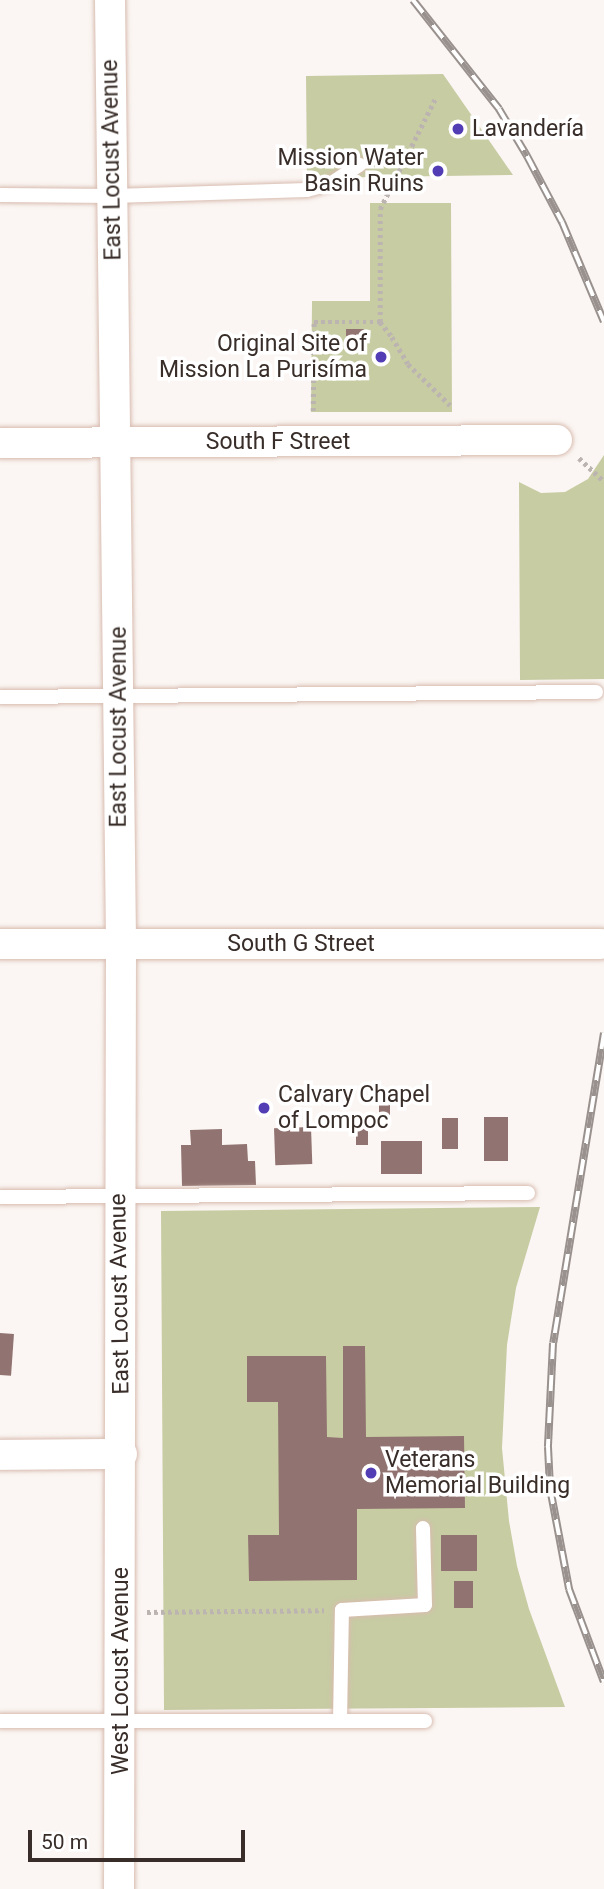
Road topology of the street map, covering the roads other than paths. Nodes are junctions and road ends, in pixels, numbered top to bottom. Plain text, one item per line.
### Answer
1 (110, 0) edge
2 (359, 165) dead end
3 (0, 195) edge
4 (113, 196) junction
5 (557, 440) dead end
6 (0, 443) edge
7 (117, 443) junction
8 (596, 692) dead end
9 (119, 696) junction
10 (0, 697) edge
11 (0, 944) edge
12 (601, 944) dead end
13 (121, 945) junction
14 (528, 1193) dead end
15 (119, 1196) junction
16 (0, 1197) edge
17 (122, 1454) junction
18 (0, 1455) edge
19 (423, 1528) dead end
20 (121, 1720) junction
21 (0, 1721) edge
22 (340, 1721) junction
23 (425, 1721) dead end
24 (119, 1889) edge

1 - 4 street, East Locust Avenue
2 - 4 lane
3 - 4 lane
4 - 7 street, East Locust Avenue
5 - 7 street, South F Street
6 - 7 street, South F Street
7 - 9 street, East Locust Avenue
8 - 9 lane
9 - 10 lane
9 - 13 street, East Locust Avenue
11 - 13 street, South G Street
12 - 13 street, South G Street
13 - 15 street, East Locust Avenue
14 - 15 lane
15 - 16 lane
15 - 17 street, East Locust Avenue
17 - 18 street
17 - 20 street, West Locust Avenue
19 - 22 lane
20 - 21 lane
20 - 22 lane
20 - 24 street, West Locust Avenue
22 - 23 lane

